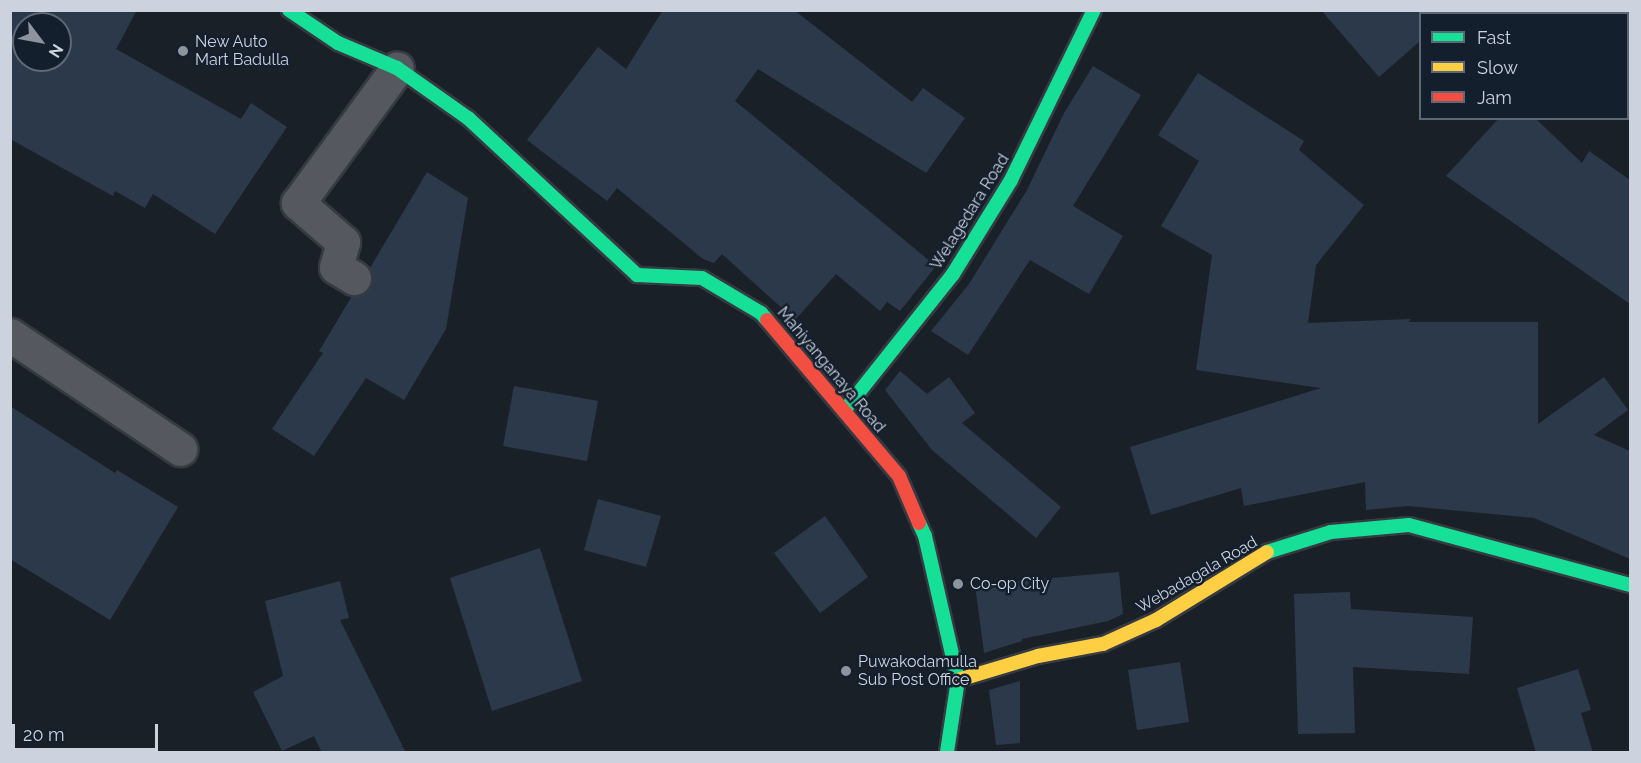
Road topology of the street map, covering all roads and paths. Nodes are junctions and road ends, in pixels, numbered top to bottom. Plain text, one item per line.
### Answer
1 (289, 10) edge
2 (1094, 10) edge
3 (398, 68) junction
4 (354, 278) dead end
5 (10, 335) edge
6 (844, 411) junction
7 (180, 449) dead end
8 (1630, 585) edge
9 (958, 680) junction
10 (947, 753) edge

1 - 3 street, Mahiyanganaya Road
2 - 6 street, Welagedara Road
3 - 4 street
3 - 6 street, Mahiyanganaya Road
5 - 7 street
6 - 9 street, Mahiyanganaya Road
8 - 9 street, Webadagala Road
9 - 10 street, Mahiyanganaya Road

